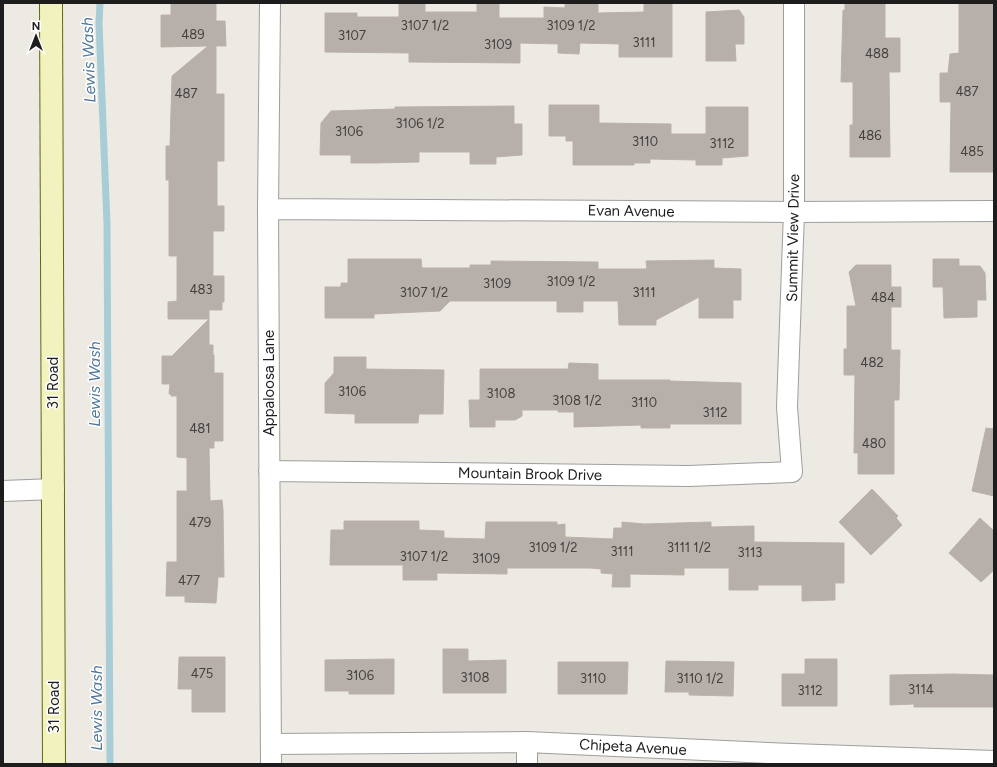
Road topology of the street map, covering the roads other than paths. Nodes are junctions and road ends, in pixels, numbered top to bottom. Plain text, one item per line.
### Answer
1 (51, 3) edge
2 (270, 3) edge
3 (794, 3) edge
4 (268, 209) junction
5 (994, 211) edge
6 (794, 212) junction
7 (269, 471) junction
8 (792, 472) joint
9 (54, 489) junction
10 (3, 491) edge
11 (527, 742) junction
12 (271, 744) junction
13 (792, 759) edge
14 (994, 761) edge
15 (54, 764) edge
16 (271, 764) edge
17 (527, 764) edge

1 - 9 street, 31 Road
2 - 4 street, Appaloosa Lane
3 - 6 street, Summit View Drive
4 - 6 street, Evan Avenue
4 - 7 street, Appaloosa Lane
5 - 6 street, Evan Avenue
6 - 8 street, Summit View Drive
7 - 8 street, Mountain Brook Drive
7 - 12 street, Appaloosa Lane
9 - 10 street
9 - 15 street, 31 Road
11 - 12 street, Chipeta Avenue
11 - 13 street, Chipeta Avenue
11 - 17 street
12 - 16 street, Appaloosa Lane
13 - 14 street, Chipeta Avenue

